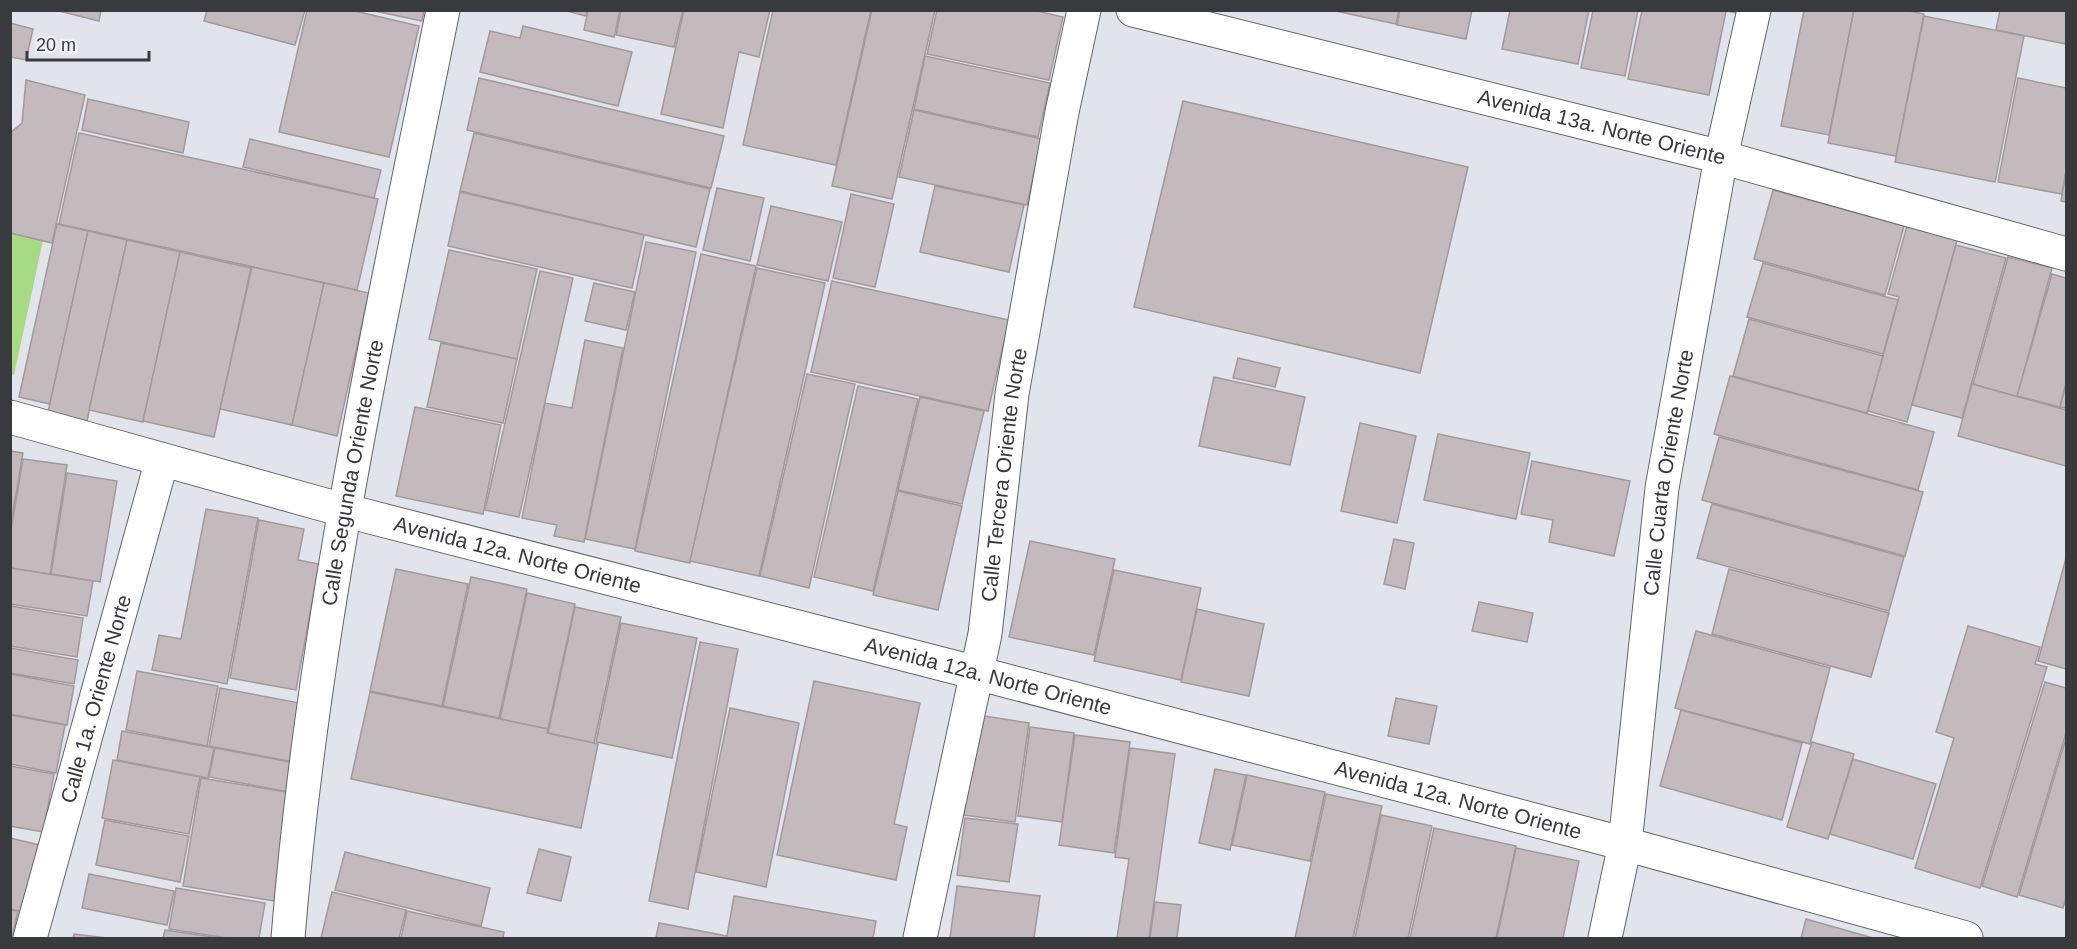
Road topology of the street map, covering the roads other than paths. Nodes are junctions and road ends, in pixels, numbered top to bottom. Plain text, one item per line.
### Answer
1 (443, 10) edge
2 (1084, 10) edge
3 (1133, 10) edge
4 (1754, 10) edge
5 (1721, 157) junction
6 (2067, 254) edge
7 (10, 417) edge
8 (162, 460) junction
9 (343, 510) junction
10 (977, 673) junction
11 (1625, 844) junction
12 (30, 939) edge
13 (288, 939) edge
14 (920, 939) edge
15 (1605, 939) edge
16 (1966, 939) edge

1 - 9 street, Calle Segunda Oriente Norte
2 - 10 street, Calle Tercera Oriente Norte
3 - 5 street, Avenida 13a. Norte Oriente
4 - 5 street, Calle Cuarta Oriente Norte
5 - 6 street, Avenida 13a. Norte Oriente
5 - 11 street, Calle Cuarta Oriente Norte
7 - 8 street, Avenida 12a. Norte Oriente
8 - 9 street, Avenida 12a. Norte Oriente
8 - 12 street, Calle 1a. Oriente Norte
9 - 10 street, Avenida 12a. Norte Oriente
9 - 13 street, Calle Segunda Oriente Norte
10 - 11 street, Avenida 12a. Norte Oriente
10 - 14 street, Calle Tercera Oriente Norte
11 - 15 street, Calle Cuarta Oriente Norte
11 - 16 street, Avenida 12a. Norte Oriente

